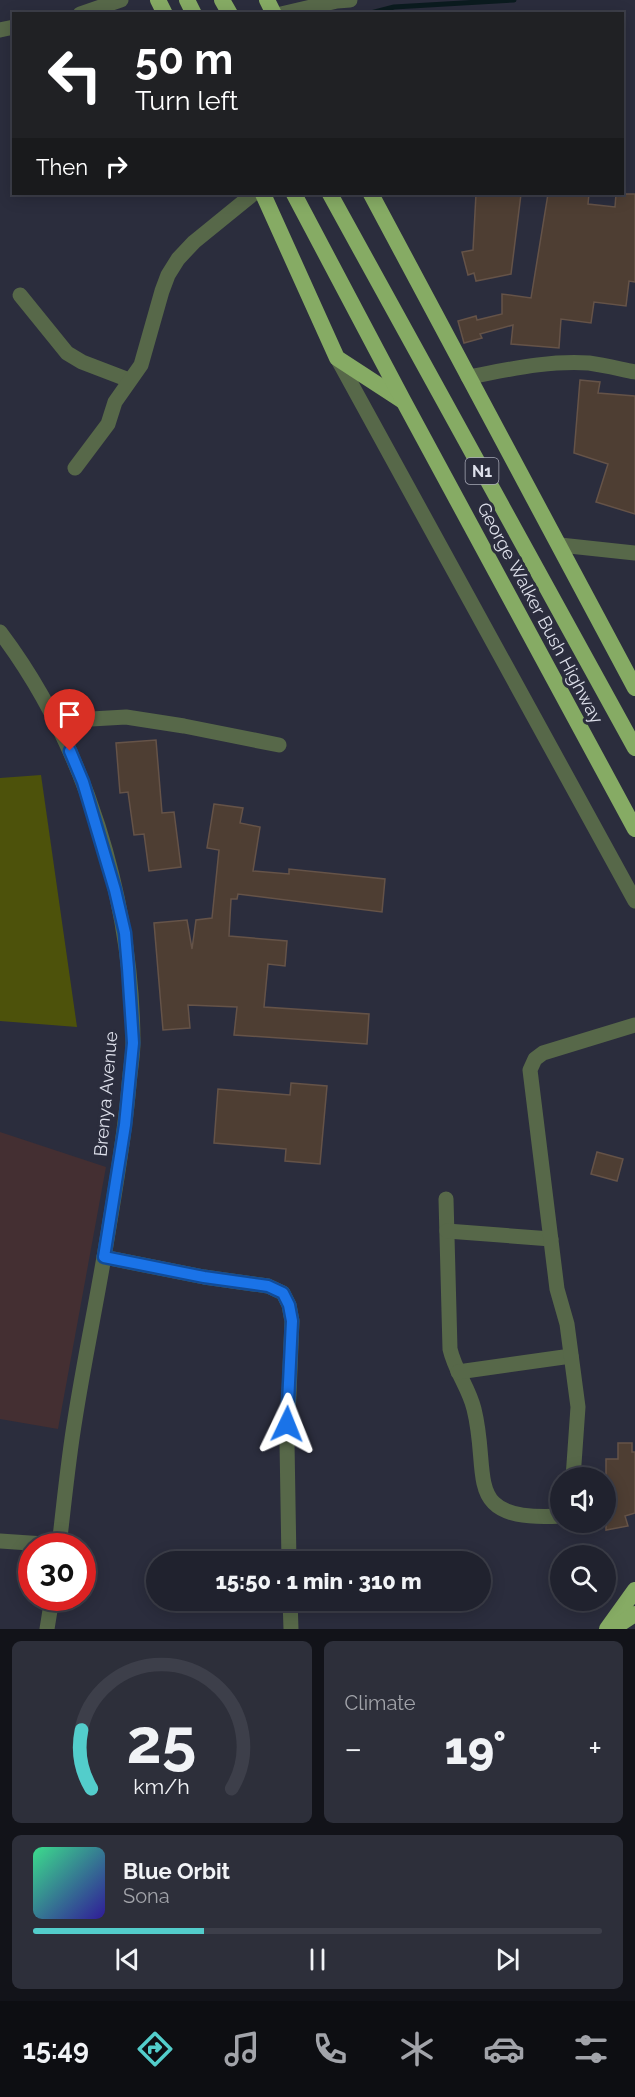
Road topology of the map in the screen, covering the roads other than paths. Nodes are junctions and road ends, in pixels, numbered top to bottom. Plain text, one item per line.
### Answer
1 (121, 0) edge
2 (350, 0) edge
3 (86, 12) edge
4 (290, 12) edge
5 (253, 195) edge
6 (263, 195) edge
7 (295, 195) edge
8 (331, 195) edge
9 (372, 195) edge
10 (20, 295) dead end
11 (337, 358) junction
12 (635, 372) edge
13 (468, 377) junction
14 (129, 380) junction
15 (404, 402) junction
16 (75, 468) dead end
17 (560, 545) junction
18 (635, 553) edge
19 (0, 632) edge
20 (635, 688) edge
21 (56, 721) junction
22 (279, 745) dead end
23 (635, 748) edge
24 (635, 829) edge
25 (635, 901) edge
26 (635, 1025) edge
27 (446, 1199) dead end
28 (447, 1231) junction
29 (551, 1239) junction
30 (104, 1257) junction
31 (571, 1356) junction
32 (458, 1372) junction
33 (574, 1467) edge
34 (550, 1516) edge
35 (61, 1533) edge
36 (0, 1541) edge
37 (18, 1543) edge
38 (289, 1551) edge
39 (635, 1590) edge
40 (50, 1611) edge
41 (290, 1611) edge
42 (635, 1614) edge
43 (48, 1629) edge
44 (291, 1629) edge
45 (607, 1629) edge
46 (612, 1629) edge

1 - 3 street
2 - 4 street
5 - 14 street
6 - 11 highway
7 - 15 highway, George Walker Bush Highway / N1
8 - 23 highway, George Walker Bush Highway / N1
9 - 13 highway
10 - 14 street
11 - 15 highway
11 - 25 street
12 - 13 street
13 - 17 highway
14 - 16 street
15 - 24 highway, George Walker Bush Highway / N1
17 - 18 street
17 - 20 highway
19 - 21 street, Brenya Avenue
21 - 22 street
21 - 30 street, Brenya Avenue
26 - 29 street
27 - 28 street
28 - 29 street
28 - 32 street
29 - 31 street
30 - 35 street, Brenya Avenue
30 - 38 street
31 - 32 street
31 - 33 street
32 - 34 street
36 - 37 street
39 - 45 highway
40 - 43 street
41 - 44 street
42 - 46 highway

